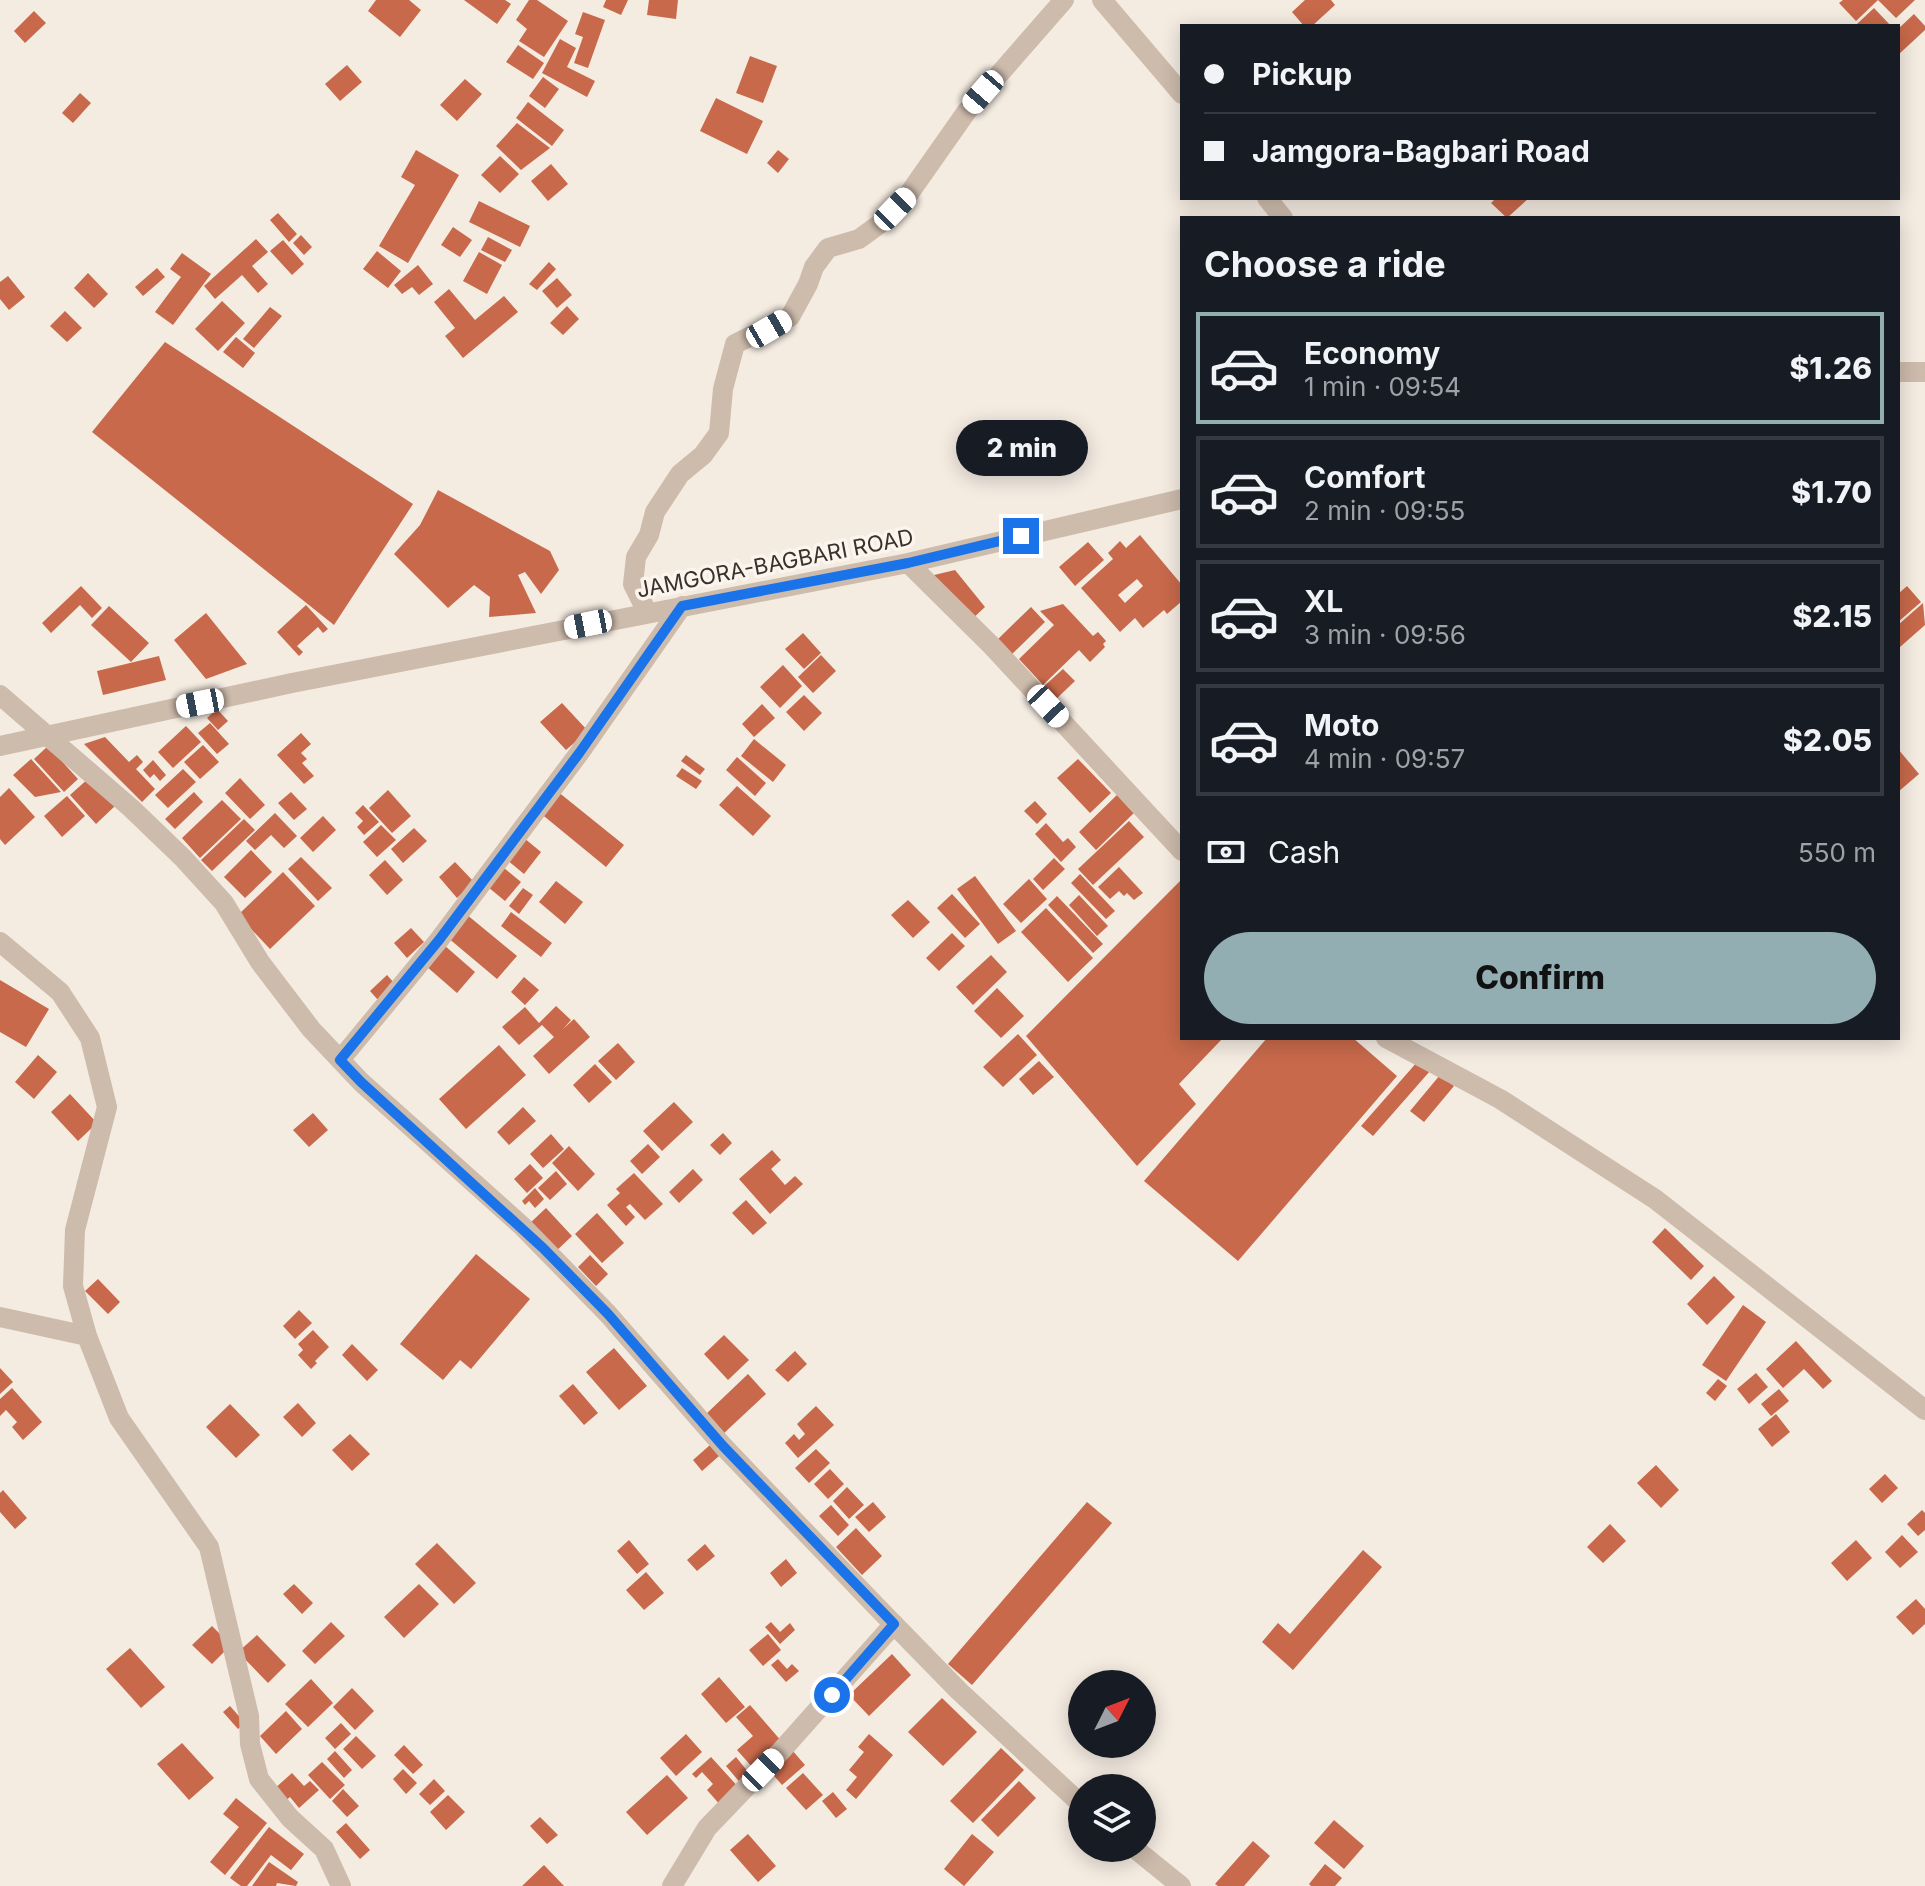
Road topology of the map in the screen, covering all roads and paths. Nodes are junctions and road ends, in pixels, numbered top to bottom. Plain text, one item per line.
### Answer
1 (1064, 0) edge
2 (1102, 0) edge
3 (1180, 92) edge
4 (1269, 200) edge
5 (1281, 216) edge
6 (1900, 372) edge
7 (1925, 372) edge
8 (1180, 499) edge
9 (908, 563) junction
10 (682, 606) junction
11 (647, 612) junction
12 (0, 695) edge
13 (47, 734) junction
14 (0, 746) edge
15 (1180, 849) edge
16 (0, 942) edge
17 (1389, 1040) edge
18 (340, 1060) junction
19 (0, 1317) edge
20 (87, 1336) junction
21 (1925, 1410) edge
22 (894, 1624) junction
23 (1068, 1792) edge
24 (1151, 1862) edge
25 (341, 1886) edge
26 (672, 1886) edge
27 (1181, 1886) edge

1 - 11 street
2 - 3 street
4 - 5 street
6 - 7 street
8 - 9 street, JAMGORA-BAGBARI ROAD
9 - 10 street, JAMGORA-BAGBARI ROAD
9 - 15 street
10 - 11 street, JAMGORA-BAGBARI ROAD
10 - 18 street
11 - 13 street, JAMGORA-BAGBARI ROAD
12 - 13 street
13 - 14 street, JAMGORA-BAGBARI ROAD
13 - 18 street
16 - 20 street
17 - 21 street
18 - 22 street
19 - 20 street
20 - 25 street
22 - 23 street
22 - 26 street
24 - 27 street

